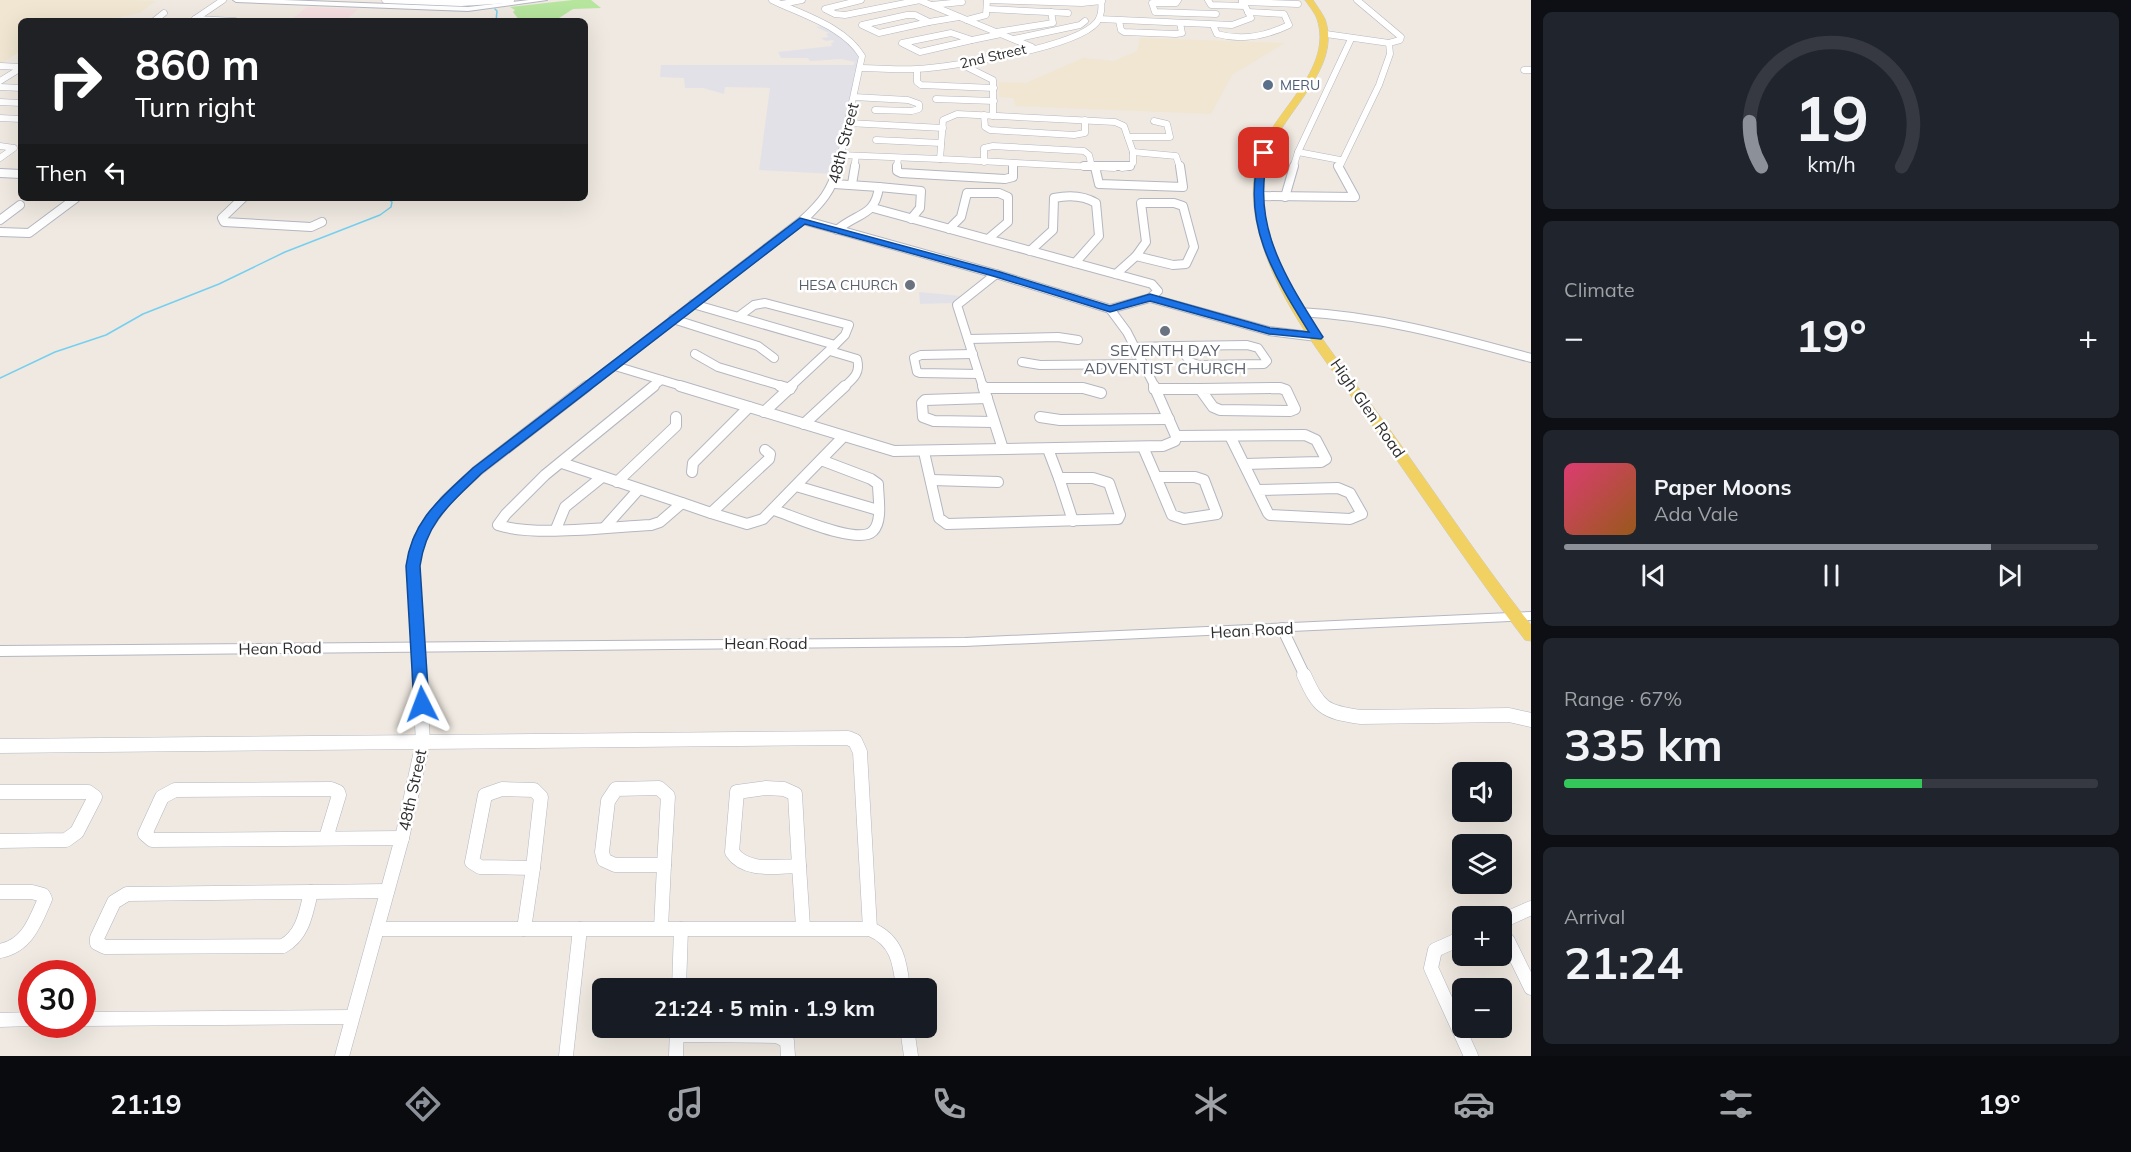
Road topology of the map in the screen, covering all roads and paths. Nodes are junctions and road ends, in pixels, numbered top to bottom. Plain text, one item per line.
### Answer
1 (223, 0) edge
2 (236, 0) edge
3 (360, 0) edge
4 (385, 0) edge
5 (511, 0) edge
6 (544, 0) edge
7 (802, 0) edge
8 (861, 0) edge
9 (879, 0) edge
10 (919, 0) edge
11 (1102, 0) edge
12 (1178, 0) edge
13 (1208, 0) edge
14 (1356, 0) edge
15 (1150, 1) edge
16 (777, 2) edge
17 (962, 2) dead end
18 (1303, 2) edge
19 (1243, 3) edge
20 (354, 5) junction
21 (931, 5) junction
22 (891, 6) junction
23 (988, 9) junction
24 (1021, 11) junction
25 (1051, 12) junction
26 (1155, 12) junction
27 (1248, 12) junction
28 (164, 13) dead end
29 (1068, 13) dead end
30 (1216, 14) dead end
31 (959, 16) junction
32 (158, 18) edge
33 (196, 18) edge
34 (1020, 18) dead end
35 (1099, 19) junction
36 (967, 20) junction
37 (1085, 21) dead end
38 (1119, 21) junction
39 (929, 22) junction
40 (1160, 22) junction
41 (1180, 23) junction
42 (1213, 25) junction
43 (998, 33) junction
44 (1326, 34) junction
45 (1351, 39) junction
46 (974, 41) junction
47 (1013, 43) junction
48 (1389, 43) junction
49 (1033, 47) junction
50 (990, 51) dead end
51 (906, 63) dead end
52 (961, 64) junction
53 (1, 66) edge
54 (18, 68) edge
55 (861, 68) junction
56 (18, 70) edge
57 (917, 70) junction
58 (2, 79) edge
59 (0, 87) edge
60 (18, 88) edge
61 (994, 88) junction
62 (854, 98) junction
63 (936, 99) dead end
64 (994, 101) junction
65 (0, 102) edge
66 (18, 103) edge
67 (875, 110) dead end
68 (984, 115) junction
69 (0, 116) edge
70 (993, 116) junction
71 (18, 119) edge
72 (1085, 120) junction
73 (1154, 121) dead end
74 (848, 123) junction
75 (943, 128) junction
76 (1128, 137) junction
77 (876, 140) dead end
78 (941, 143) junction
79 (0, 146) edge
80 (1133, 152) junction
81 (1298, 152) junction
82 (840, 155) junction
83 (856, 156) junction
84 (0, 158) edge
85 (898, 158) junction
86 (940, 159) junction
87 (1341, 160) junction
88 (984, 162) junction
89 (1013, 163) junction
90 (1094, 167) junction
91 (0, 173) edge
92 (18, 174) edge
93 (834, 184) junction
94 (852, 184) junction
95 (879, 187) junction
96 (1258, 196) junction
97 (1285, 197) junction
98 (72, 201) edge
99 (240, 201) edge
100 (20, 205) dead end
101 (873, 208) junction
102 (911, 219) junction
103 (0, 220) edge
104 (803, 220) junction
105 (322, 222) dead end
106 (949, 229) junction
107 (837, 230) junction
108 (0, 232) edge
109 (988, 239) junction
110 (1030, 251) junction
111 (1136, 256) junction
112 (1075, 263) junction
113 (996, 274) junction
114 (1116, 274) junction
115 (1150, 298) junction
116 (693, 304) junction
117 (1110, 309) junction
118 (1300, 312) junction
119 (738, 317) junction
120 (673, 319) junction
121 (1317, 337) junction
122 (968, 339) junction
123 (1078, 340) dead end
124 (1179, 346) junction
125 (1134, 347) junction
126 (833, 348) junction
127 (695, 354) dead end
128 (973, 354) junction
129 (774, 358) dead end
130 (1531, 358) edge
131 (1022, 362) dead end
132 (1142, 364) junction
133 (615, 366) junction
134 (979, 374) junction
135 (661, 380) junction
136 (1200, 388) junction
137 (790, 389) junction
138 (1154, 389) junction
139 (985, 393) junction
140 (1101, 393) dead end
141 (749, 407) junction
142 (764, 412) junction
143 (676, 417) dead end
144 (1040, 417) dead end
145 (1169, 419) junction
146 (994, 422) junction
147 (804, 424) junction
148 (1176, 436) junction
149 (1230, 436) junction
150 (843, 437) junction
151 (1143, 447) junction
152 (1003, 449) junction
153 (1048, 449) junction
154 (765, 450) dead end
155 (924, 452) junction
156 (821, 460) junction
157 (562, 464) junction
158 (1245, 464) junction
159 (692, 471) dead end
160 (602, 477) junction
161 (1155, 477) junction
162 (1059, 478) junction
163 (932, 480) junction
164 (617, 482) junction
165 (998, 482) dead end
166 (796, 486) junction
167 (639, 489) junction
168 (1257, 490) junction
169 (682, 503) junction
170 (774, 510) junction
171 (878, 510) junction
172 (711, 513) junction
173 (1073, 521) junction
174 (605, 527) junction
175 (556, 529) junction
176 (1531, 616) edge
177 (1516, 617) junction
178 (1282, 628) junction
179 (1531, 636) edge
180 (419, 646) junction
181 (0, 651) edge
182 (1531, 720) edge
183 (423, 742) junction
184 (0, 746) edge
185 (0, 792) edge
186 (326, 838) junction
187 (402, 838) junction
188 (0, 841) edge
189 (665, 865) junction
190 (800, 866) junction
191 (533, 868) junction
192 (387, 891) junction
193 (0, 892) edge
194 (311, 892) junction
195 (1531, 908) edge
196 (1512, 917) edge
197 (803, 927) junction
198 (377, 928) junction
199 (662, 928) junction
200 (524, 929) junction
201 (580, 929) junction
202 (681, 929) junction
203 (870, 929) junction
204 (1452, 942) edge
205 (1512, 949) edge
206 (0, 951) edge
207 (679, 978) edge
208 (901, 978) edge
209 (1531, 988) edge
210 (352, 1017) junction
211 (18, 1019) edge
212 (96, 1019) edge
213 (0, 1020) edge
214 (677, 1038) edge
215 (781, 1038) edge
216 (908, 1038) edge
217 (342, 1056) edge
218 (566, 1056) edge
219 (676, 1056) edge
220 (788, 1056) edge
221 (910, 1056) edge
222 (1471, 1056) edge

1 - 33 street
2 - 20 street
3 - 20 street
4 - 5 street
6 - 20 street
7 - 16 street
8 - 22 street
9 - 22 street
10 - 21 street
10 - 22 street
11 - 23 street
11 - 35 street
12 - 15 street
13 - 19 street
14 - 48 street
15 - 26 street
16 - 55 street
17 - 21 street
18 - 19 street
18 - 44 main road
19 - 27 street
21 - 31 street
23 - 24 street
23 - 36 street
24 - 25 street
24 - 34 street
25 - 29 street
25 - 43 street
26 - 30 street
26 - 40 street
27 - 42 street
27 - 42 street
28 - 32 street
31 - 36 street
31 - 39 street
35 - 38 street
35 - 49 street, 2nd Street
36 - 43 street
37 - 47 street
38 - 40 street
38 - 41 street
39 - 39 street
40 - 41 street
41 - 42 street
43 - 46 street
43 - 47 street
44 - 45 street
44 - 96 main road, High Glen Road
45 - 48 street
45 - 81 street
46 - 46 street
47 - 49 street
48 - 87 street
49 - 52 street, 2nd Street
50 - 51 street
52 - 57 street, 2nd Street
52 - 61 street
53 - 54 street
55 - 57 street, 2nd Street
55 - 62 street, 48th Street
56 - 58 street
57 - 61 street
59 - 60 street
61 - 64 street
62 - 67 street
62 - 74 street, 48th Street
63 - 64 street
64 - 70 street
65 - 66 street
66 - 69 street
68 - 70 street
68 - 72 street
68 - 75 street
69 - 71 street
70 - 72 street
72 - 76 street
73 - 76 street
74 - 75 street
74 - 82 street, 48th Street
75 - 78 street
76 - 80 street
77 - 78 street
78 - 86 street
79 - 84 street
80 - 90 street
80 - 90 street
81 - 87 street
81 - 97 street
82 - 83 street
82 - 93 street, 48th Street
83 - 85 street
83 - 94 street
85 - 86 street
85 - 89 street
86 - 88 street
87 - 97 street
88 - 89 street
88 - 90 street
89 - 90 street
91 - 92 street
93 - 94 street
93 - 104 street, 48th Street
94 - 95 street
95 - 101 street
95 - 102 street
96 - 97 street
96 - 118 main road, High Glen Road
98 - 108 street
99 - 105 street
100 - 103 street
101 - 102 street
101 - 107 street
102 - 106 street
104 - 107 street
104 - 116 street, 48th Street
106 - 109 street
106 - 109 street
107 - 113 street
109 - 110 street
110 - 112 street
110 - 112 street
111 - 111 street
111 - 114 street
112 - 114 street
113 - 117 street
113 - 122 street
114 - 115 street
115 - 117 street
115 - 121 street
116 - 119 street
116 - 120 street, 48th Street
117 - 125 street
118 - 121 main road, High Glen Road
118 - 130 street
119 - 126 street
119 - 126 street
120 - 129 street
120 - 133 street, 48th Street
121 - 177 main road, High Glen Road
122 - 123 street
122 - 128 street
124 - 124 street
124 - 125 street
125 - 132 street
126 - 137 street
126 - 147 street
127 - 137 street
128 - 134 street
128 - 134 street
131 - 132 street
132 - 138 street
133 - 135 street
133 - 180 street, 48th Street
134 - 139 street
135 - 141 street
135 - 157 street
136 - 136 street
136 - 138 street
137 - 142 street
138 - 145 street
139 - 140 street
139 - 146 street
139 - 146 street
141 - 142 street
141 - 159 street
142 - 147 street
143 - 164 street
144 - 145 street
145 - 148 street
146 - 152 street
147 - 150 street
148 - 149 street
148 - 151 street
149 - 158 street
149 - 158 street
150 - 155 street
150 - 156 street
151 - 153 street
151 - 161 street
152 - 153 street
152 - 155 street
153 - 162 street
154 - 172 street
155 - 163 street
156 - 166 street
156 - 171 street
157 - 160 street
157 - 175 street
158 - 168 street
160 - 164 street
160 - 175 street
161 - 161 street
162 - 173 street
162 - 173 street
163 - 165 street
163 - 173 street
164 - 167 street
166 - 170 street
166 - 171 street
167 - 169 street
167 - 174 street
168 - 168 street
169 - 172 street
169 - 174 street
170 - 171 street
170 - 172 street
174 - 175 street
176 - 177 street, Hean Road
177 - 178 street, Hean Road
177 - 179 main road, High Glen Road
178 - 180 street, Hean Road
178 - 182 street
180 - 181 street, Hean Road
180 - 183 street, 48th Street
183 - 184 street
183 - 187 street, 48th Street
183 - 203 street
185 - 188 street
186 - 186 street
186 - 187 street
187 - 192 street, 48th Street
189 - 189 street
189 - 199 street
190 - 190 street
190 - 197 street
191 - 191 street
191 - 200 street
192 - 194 street
192 - 198 street, 48th Street
193 - 206 street
194 - 194 street
195 - 196 street
197 - 202 street
197 - 203 street
198 - 200 street
198 - 210 street, 48th Street
199 - 201 street
199 - 202 street
200 - 201 street
201 - 218 street
202 - 207 street
203 - 208 street
204 - 222 street
205 - 209 street
210 - 212 street
210 - 217 street, 48th Street
211 - 213 street
214 - 219 street
215 - 220 street
216 - 221 street

